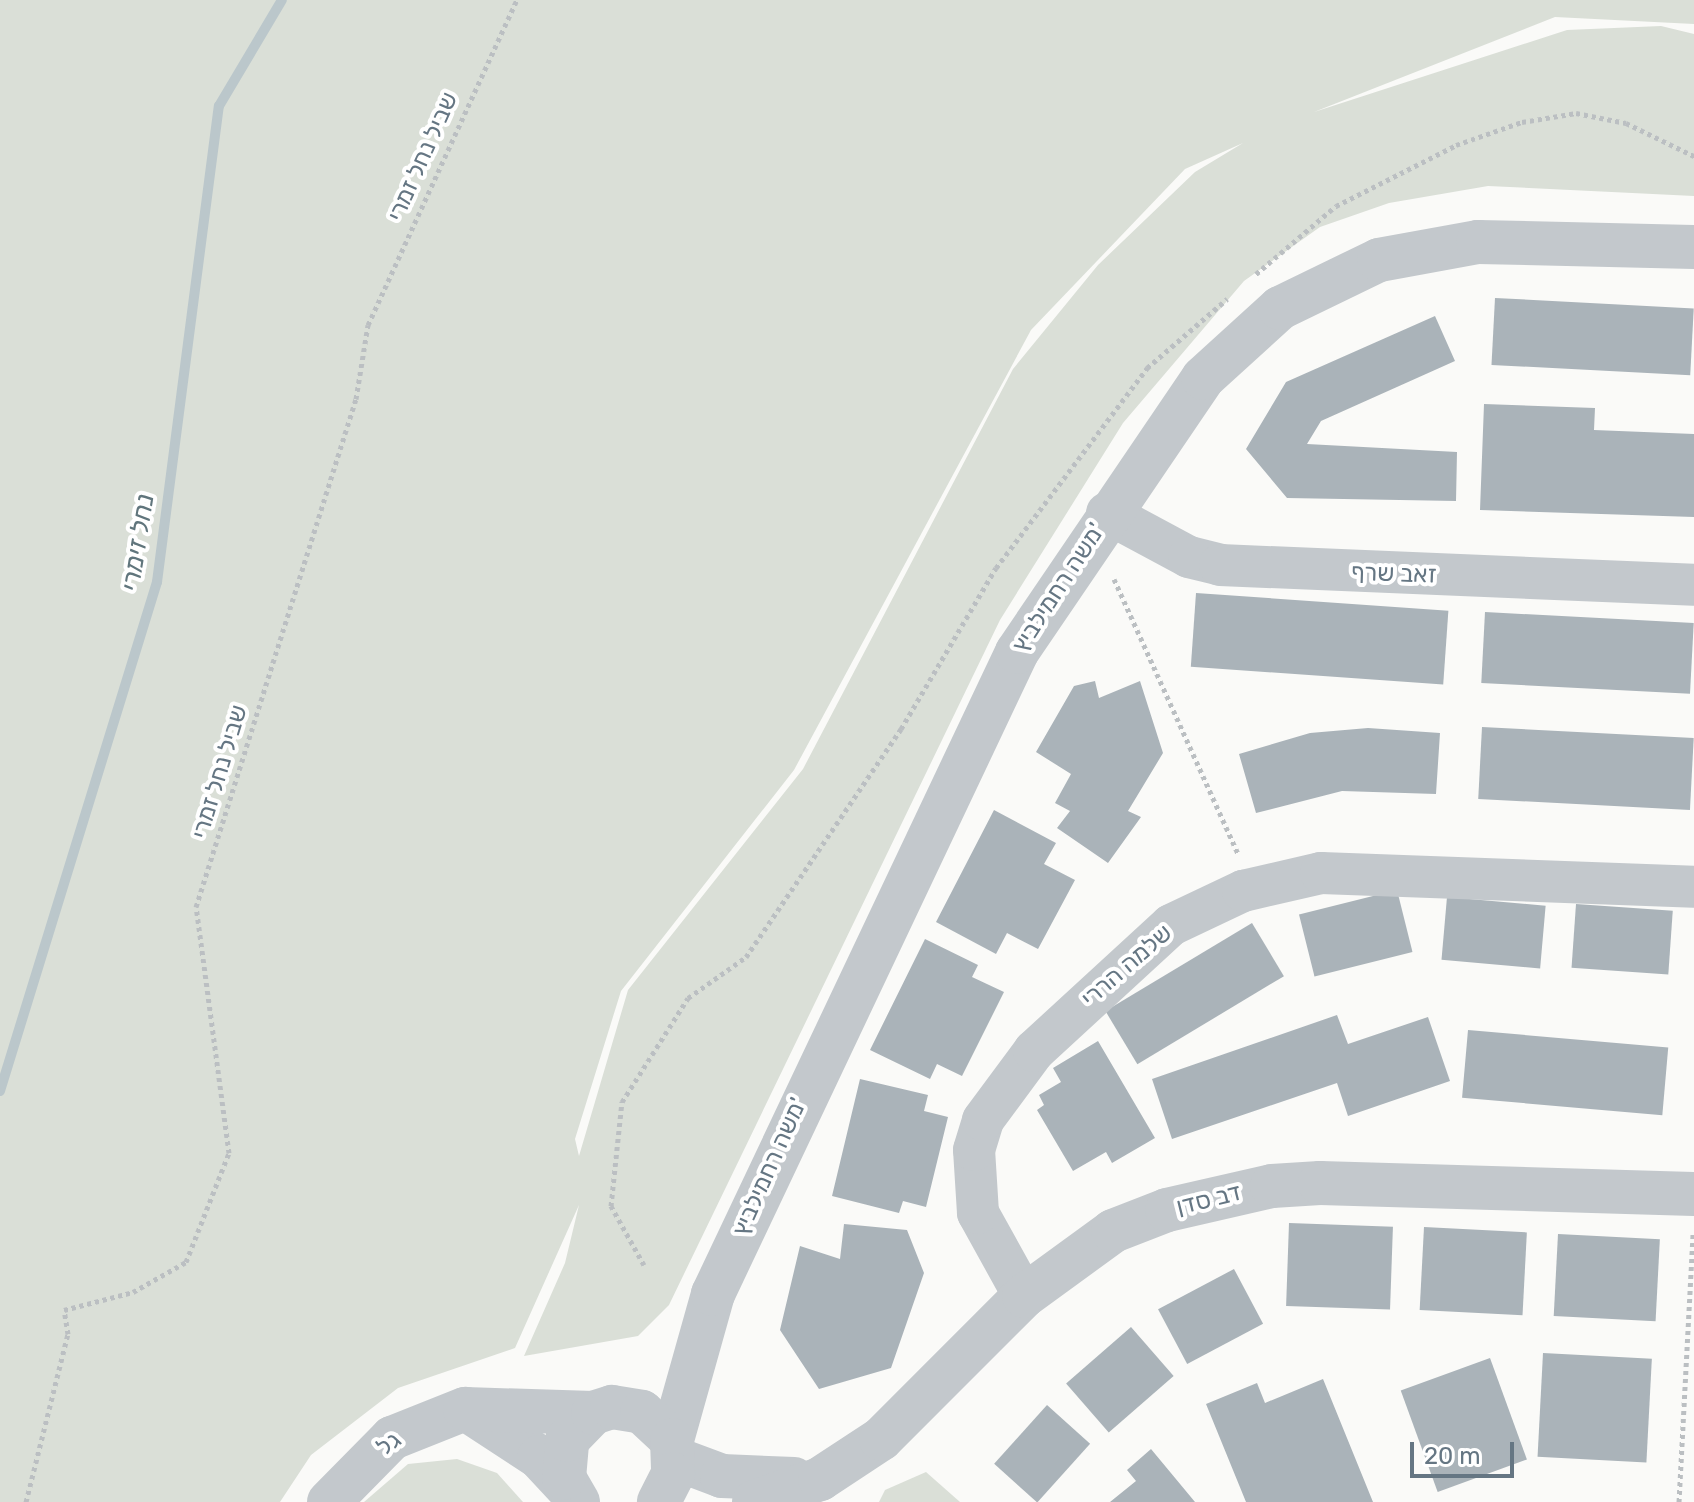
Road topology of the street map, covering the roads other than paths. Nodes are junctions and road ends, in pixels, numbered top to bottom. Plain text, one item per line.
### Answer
1 (1694, 247) edge
2 (1100, 523) junction
3 (1694, 585) edge
4 (1694, 887) edge
5 (1694, 1194) edge
6 (713, 1294) junction
7 (1024, 1296) junction
8 (465, 1409) junction
9 (610, 1410) junction
10 (673, 1449) junction
11 (820, 1479) junction
12 (572, 1495) edge
13 (329, 1502) edge
14 (659, 1502) edge
15 (754, 1502) edge

1 - 2 street, משה רחמילביץ'
2 - 3 street, זאב שרף
2 - 6 street, משה רחמילביץ'
4 - 7 street, שלמה הררי
5 - 7 street, דב סדן
6 - 9 street, משה רחמילביץ'
6 - 10 street, משה רחמילביץ'
7 - 11 street, דב סדן
8 - 9 street, גל
8 - 12 street
8 - 13 street, גל
9 - 10 street
9 - 12 street, משה רחמילביץ'
10 - 11 street
10 - 14 street, משה רחמילביץ'
11 - 15 street, דב סדן

